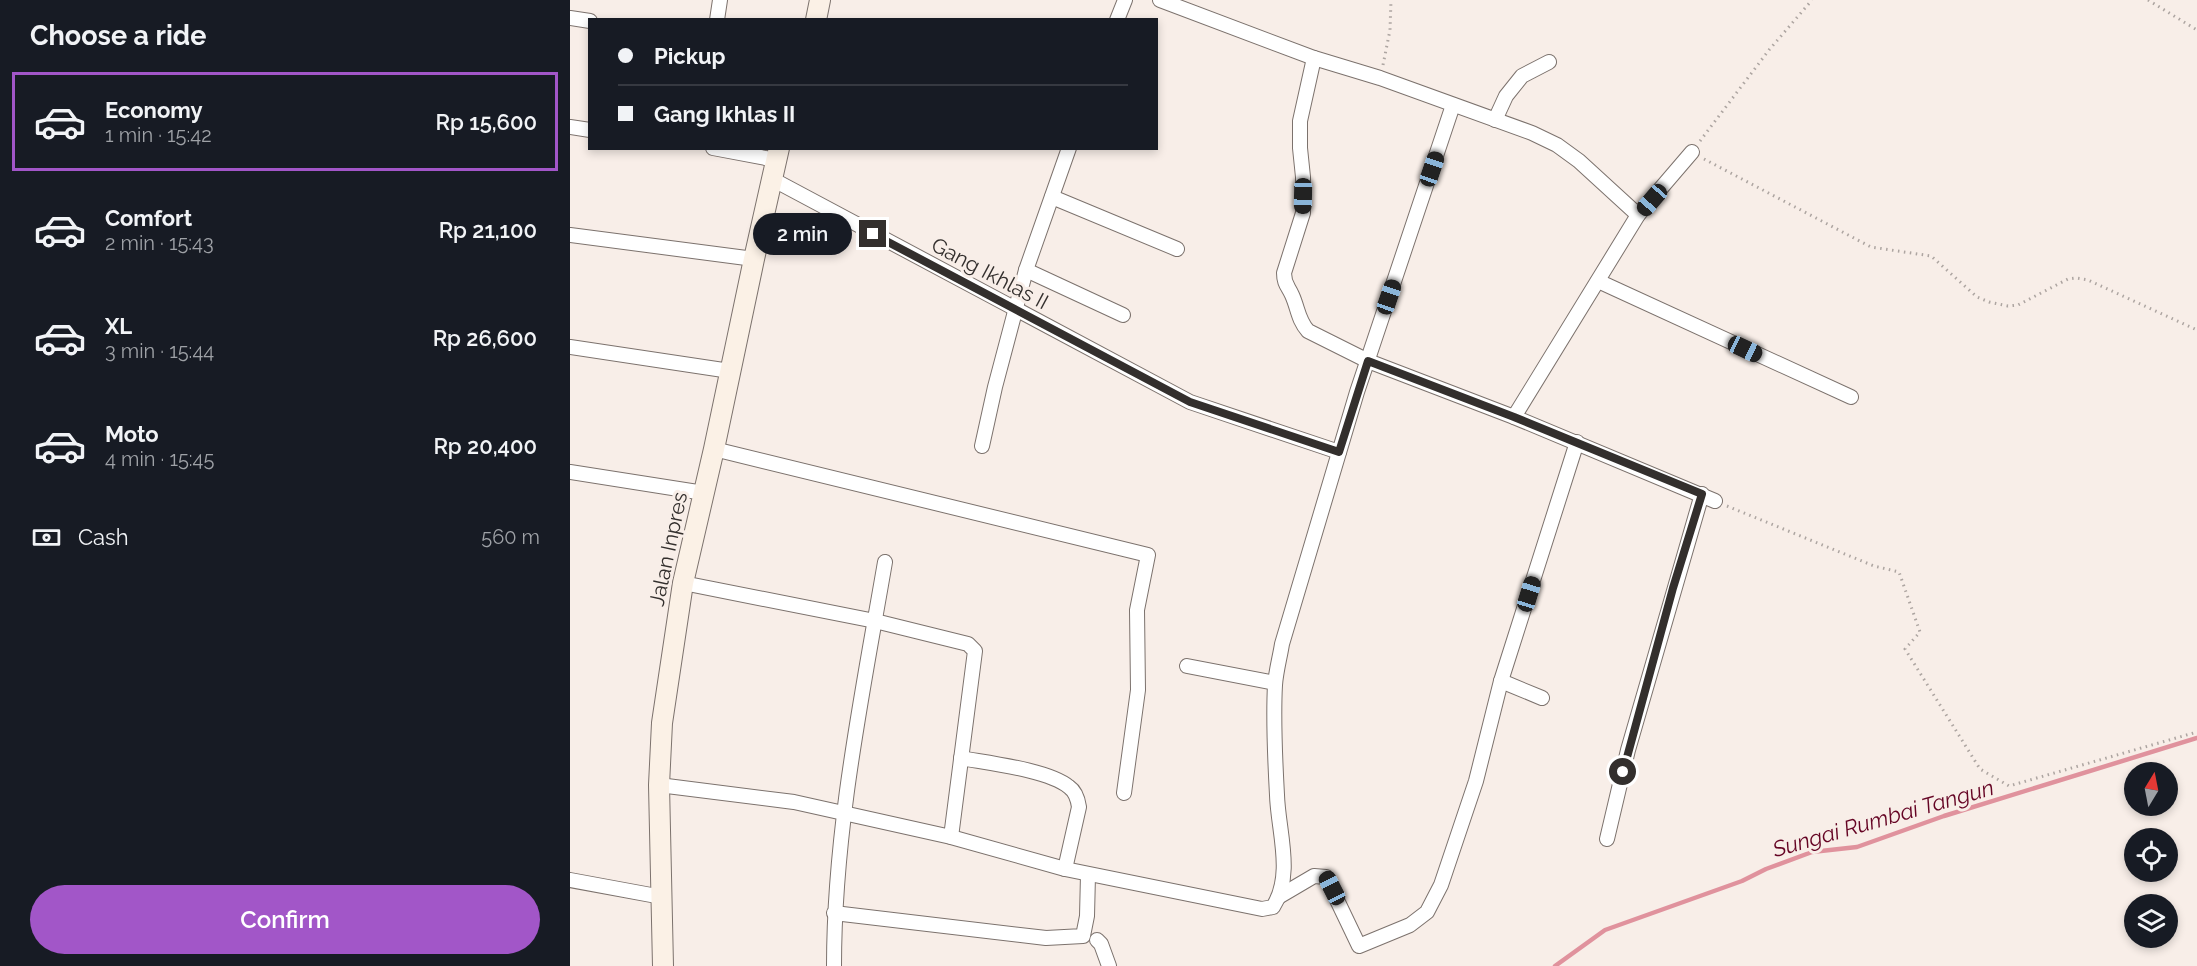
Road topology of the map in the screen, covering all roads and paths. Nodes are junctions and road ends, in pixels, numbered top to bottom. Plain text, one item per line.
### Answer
1 (720, 0) edge
2 (820, 0) edge
3 (1125, 0) edge
4 (1161, 0) edge
5 (1391, 0) edge
6 (1812, 0) edge
7 (2148, 0) edge
8 (570, 18) edge
9 (717, 18) edge
10 (816, 18) edge
11 (1118, 18) edge
12 (588, 21) edge
13 (2197, 30) edge
14 (1314, 57) junction
15 (1549, 62) dead end
16 (1380, 78) junction
17 (1453, 105) junction
18 (1495, 120) junction
19 (570, 127) edge
20 (588, 130) edge
21 (722, 150) edge
22 (1068, 150) edge
23 (1692, 153) junction
24 (776, 162) edge
25 (1052, 197) junction
26 (1638, 215) junction
27 (570, 235) edge
28 (1177, 249) dead end
29 (754, 259) junction
30 (1026, 270) junction
31 (1598, 281) junction
32 (1016, 311) junction
33 (1123, 315) dead end
34 (2197, 330) edge
35 (570, 347) edge
36 (1368, 361) junction
37 (730, 371) junction
38 (1851, 397) dead end
39 (1514, 417) junction
40 (1577, 442) junction
41 (982, 447) dead end
42 (714, 449) junction
43 (1339, 452) junction
44 (570, 472) edge
45 (704, 493) junction
46 (1708, 498) junction
47 (885, 562) dead end
48 (683, 583) junction
49 (874, 621) junction
50 (1187, 666) dead end
51 (1502, 681) junction
52 (1275, 683) junction
53 (1542, 698) dead end
54 (2197, 732) edge
55 (961, 758) junction
56 (658, 785) junction
57 (1124, 793) dead end
58 (843, 812) junction
59 (951, 837) junction
60 (1607, 839) dead end
61 (1065, 870) junction
62 (1088, 875) junction
63 (570, 880) edge
64 (1280, 896) junction
65 (662, 897) junction
66 (834, 914) junction
67 (1097, 940) dead end
68 (663, 966) edge
69 (834, 966) edge
70 (1109, 966) edge

1 - 9 street
2 - 10 main road
3 - 11 street
4 - 14 street
5 - 16 path
6 - 23 path
7 - 13 path
8 - 12 street
14 - 16 street
14 - 36 street
15 - 18 street
16 - 17 street
17 - 18 street
17 - 36 street
18 - 26 street
19 - 20 street
21 - 24 street, Gang Ikhlas II
22 - 25 street
23 - 26 street
23 - 34 path
24 - 29 main road, Jalan Inpres
24 - 32 street, Gang Ikhlas II
25 - 28 street
25 - 30 street
26 - 31 street
27 - 29 street
29 - 37 main road, Jalan Inpres
30 - 32 street
30 - 33 street
31 - 38 street
31 - 39 street
32 - 41 street
32 - 43 street, Gang Ikhlas II
35 - 37 street
36 - 39 street
36 - 43 street
37 - 42 main road, Jalan Inpres
39 - 40 street
40 - 46 street
40 - 51 street
42 - 45 main road, Jalan Inpres
42 - 57 street
43 - 52 street
44 - 45 street
45 - 48 main road, Jalan Inpres
46 - 54 path
46 - 60 street
47 - 49 street
48 - 49 street
48 - 56 main road, Jalan Inpres
49 - 55 street
49 - 58 street
50 - 52 street
51 - 53 street
51 - 64 street
52 - 64 street
55 - 59 street
55 - 61 street
56 - 58 street
56 - 65 main road, Jalan Inpres
58 - 59 street
58 - 66 street
59 - 61 street
61 - 62 street
62 - 64 street
62 - 66 street
63 - 65 street
65 - 68 main road, Jalan Inpres
66 - 69 street
67 - 70 street

